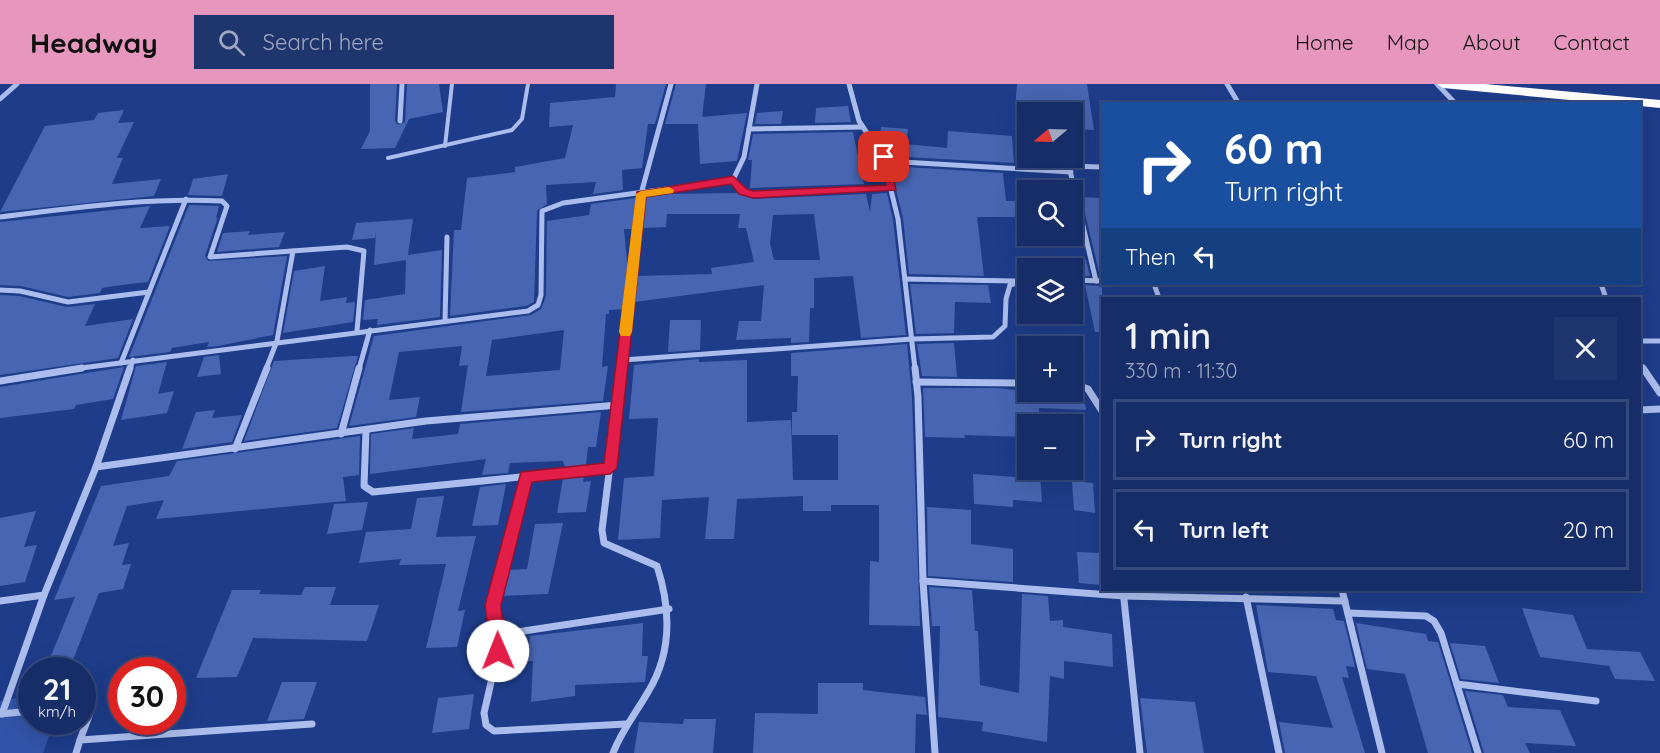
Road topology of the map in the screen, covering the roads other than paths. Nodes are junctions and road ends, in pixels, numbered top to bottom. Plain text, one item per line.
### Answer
1 (17, 84) edge
2 (402, 84) edge
3 (452, 84) edge
4 (528, 84) edge
5 (671, 84) edge
6 (757, 84) edge
7 (849, 84) edge
8 (1227, 84) edge
9 (1437, 84) edge
10 (1443, 84) edge
11 (1553, 84) edge
12 (1660, 93) edge
13 (0, 99) edge
14 (1238, 102) edge
15 (1454, 102) edge
16 (1638, 102) edge
17 (1641, 102) edge
18 (1660, 104) edge
19 (400, 122) dead end
20 (863, 127) junction
21 (749, 129) junction
22 (445, 146) junction
23 (388, 158) dead end
24 (885, 161) junction
25 (1101, 167) edge
26 (1069, 169) junction
27 (733, 180) junction
28 (892, 188) junction
29 (641, 194) junction
30 (186, 199) junction
31 (0, 217) edge
32 (447, 237) dead end
33 (293, 251) junction
34 (905, 279) junction
35 (1083, 280) edge
36 (1017, 281) edge
37 (1099, 281) edge
38 (1017, 282) edge
39 (0, 290) edge
40 (148, 292) junction
41 (445, 321) junction
42 (370, 330) junction
43 (357, 331) junction
44 (912, 339) junction
45 (277, 341) junction
46 (1641, 341) edge
47 (1660, 341) edge
48 (133, 360) junction
49 (623, 360) junction
50 (121, 363) junction
51 (1641, 365) edge
52 (0, 381) edge
53 (916, 382) junction
54 (1017, 383) edge
55 (1083, 384) edge
56 (1660, 393) edge
57 (618, 405) junction
58 (1101, 409) edge
59 (1641, 410) edge
60 (1660, 410) edge
61 (366, 430) junction
62 (341, 434) junction
63 (235, 449) junction
64 (96, 467) junction
65 (610, 468) junction
66 (526, 476) junction
67 (923, 581) junction
68 (1342, 591) edge
69 (1123, 593) edge
70 (44, 595) junction
71 (1250, 595) edge
72 (0, 601) edge
73 (1345, 602) junction
74 (669, 609) junction
75 (1348, 613) junction
76 (503, 630) junction
77 (1456, 684) junction
78 (1596, 701) dead end
79 (18, 712) edge
80 (1, 714) edge
81 (312, 724) dead end
82 (626, 724) junction
83 (82, 735) edge
84 (80, 740) junction
85 (76, 753) edge
86 (613, 753) edge
87 (935, 753) edge
88 (1140, 753) edge
89 (1279, 753) edge
90 (1382, 753) edge
91 (1478, 753) edge

1 - 13 street
2 - 19 street
3 - 22 lane
4 - 22 lane
5 - 29 street
6 - 21 street
7 - 20 street
8 - 14 street
9 - 15 street
10 - 16 highway
11 - 12 highway
17 - 18 highway
20 - 21 street
20 - 24 street
21 - 27 street
22 - 23 lane
24 - 26 street
24 - 28 street
25 - 26 street
26 - 37 street
27 - 28 street
27 - 29 street
28 - 34 street
29 - 41 street
29 - 49 street
30 - 31 street
30 - 33 street
30 - 40 street
32 - 41 street
33 - 43 street
33 - 45 street
34 - 36 street
34 - 44 street
35 - 37 street
38 - 44 street
39 - 40 street
40 - 50 street
41 - 42 street
42 - 43 street
42 - 62 street
43 - 45 street
44 - 49 street
44 - 53 street
45 - 48 street
45 - 63 street
46 - 47 street
48 - 50 street
48 - 64 street
49 - 57 street
50 - 52 street
51 - 56 street
53 - 54 street
53 - 67 street
55 - 58 street
57 - 61 street
57 - 65 street
59 - 60 street
61 - 62 street
61 - 66 street
62 - 63 street
63 - 64 street
64 - 70 street
65 - 66 street
65 - 74 street
66 - 76 street
67 - 69 street
67 - 87 street
68 - 73 street
69 - 71 street
69 - 88 street
70 - 72 street
70 - 80 street
71 - 73 street
71 - 89 street
73 - 75 street
74 - 76 street
74 - 82 street
75 - 77 street
75 - 90 street
76 - 82 street
77 - 78 street
77 - 91 street
79 - 80 street
81 - 84 street
82 - 86 street
83 - 84 street
84 - 85 street

